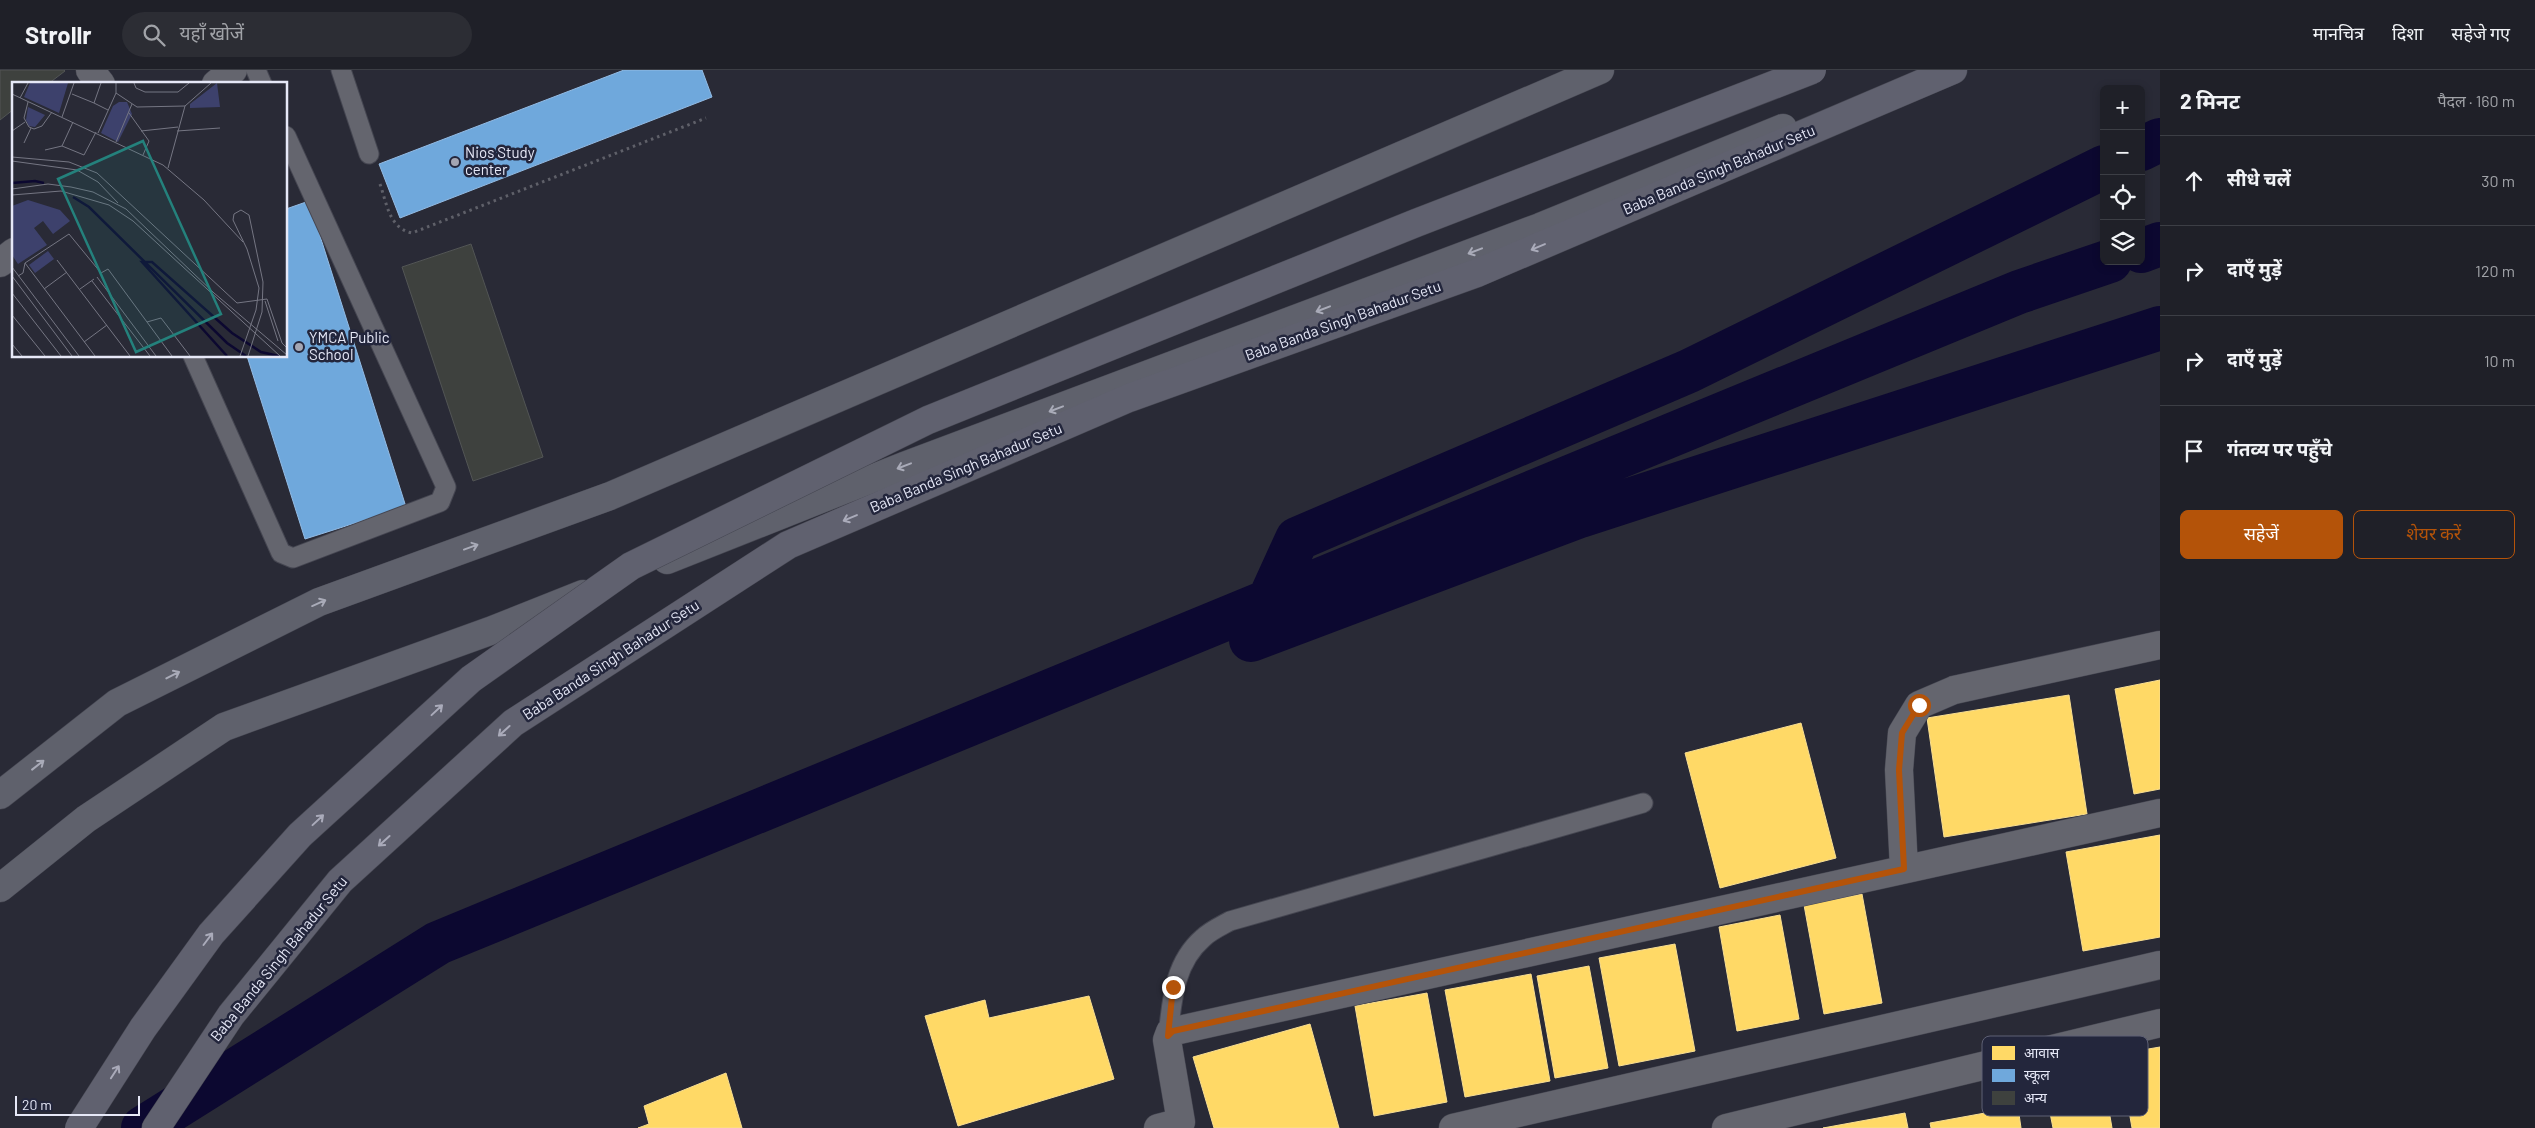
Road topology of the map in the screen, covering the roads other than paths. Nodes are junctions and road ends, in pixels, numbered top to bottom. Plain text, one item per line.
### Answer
1 (90, 70) edge
2 (233, 70) edge
3 (256, 70) edge
4 (341, 70) edge
5 (1600, 70) edge
6 (1812, 70) edge
7 (1926, 70) edge
8 (1953, 70) edge
9 (99, 82) edge
10 (218, 82) edge
11 (261, 82) edge
12 (288, 140) edge
13 (369, 154) road end
14 (12, 254) edge
15 (0, 263) edge
16 (194, 358) edge
17 (2160, 645) edge
18 (0, 795) edge
19 (1643, 804) dead end
20 (2160, 812) edge
21 (1904, 869) junction
22 (0, 888) edge
23 (2160, 965) edge
24 (2160, 1022) edge
25 (1168, 1036) junction
26 (2103, 1036) edge
27 (1982, 1065) edge
28 (1174, 1126) edge
29 (79, 1128) edge
30 (156, 1128) edge
31 (1453, 1128) edge
32 (1726, 1128) edge

1 - 9 street
2 - 10 street
3 - 11 lane
4 - 13 lane
18 -> 5 street
29 -> 6 highway, bridge
7 -> 22 street
8 -> 30 highway, Baba Banda Singh Bahadur Setu
12 - 16 lane
14 - 15 street
17 - 21 street
19 - 25 lane
20 - 21 street
21 - 25 street
23 - 31 street
24 - 26 street
25 - 28 street
27 - 32 street

